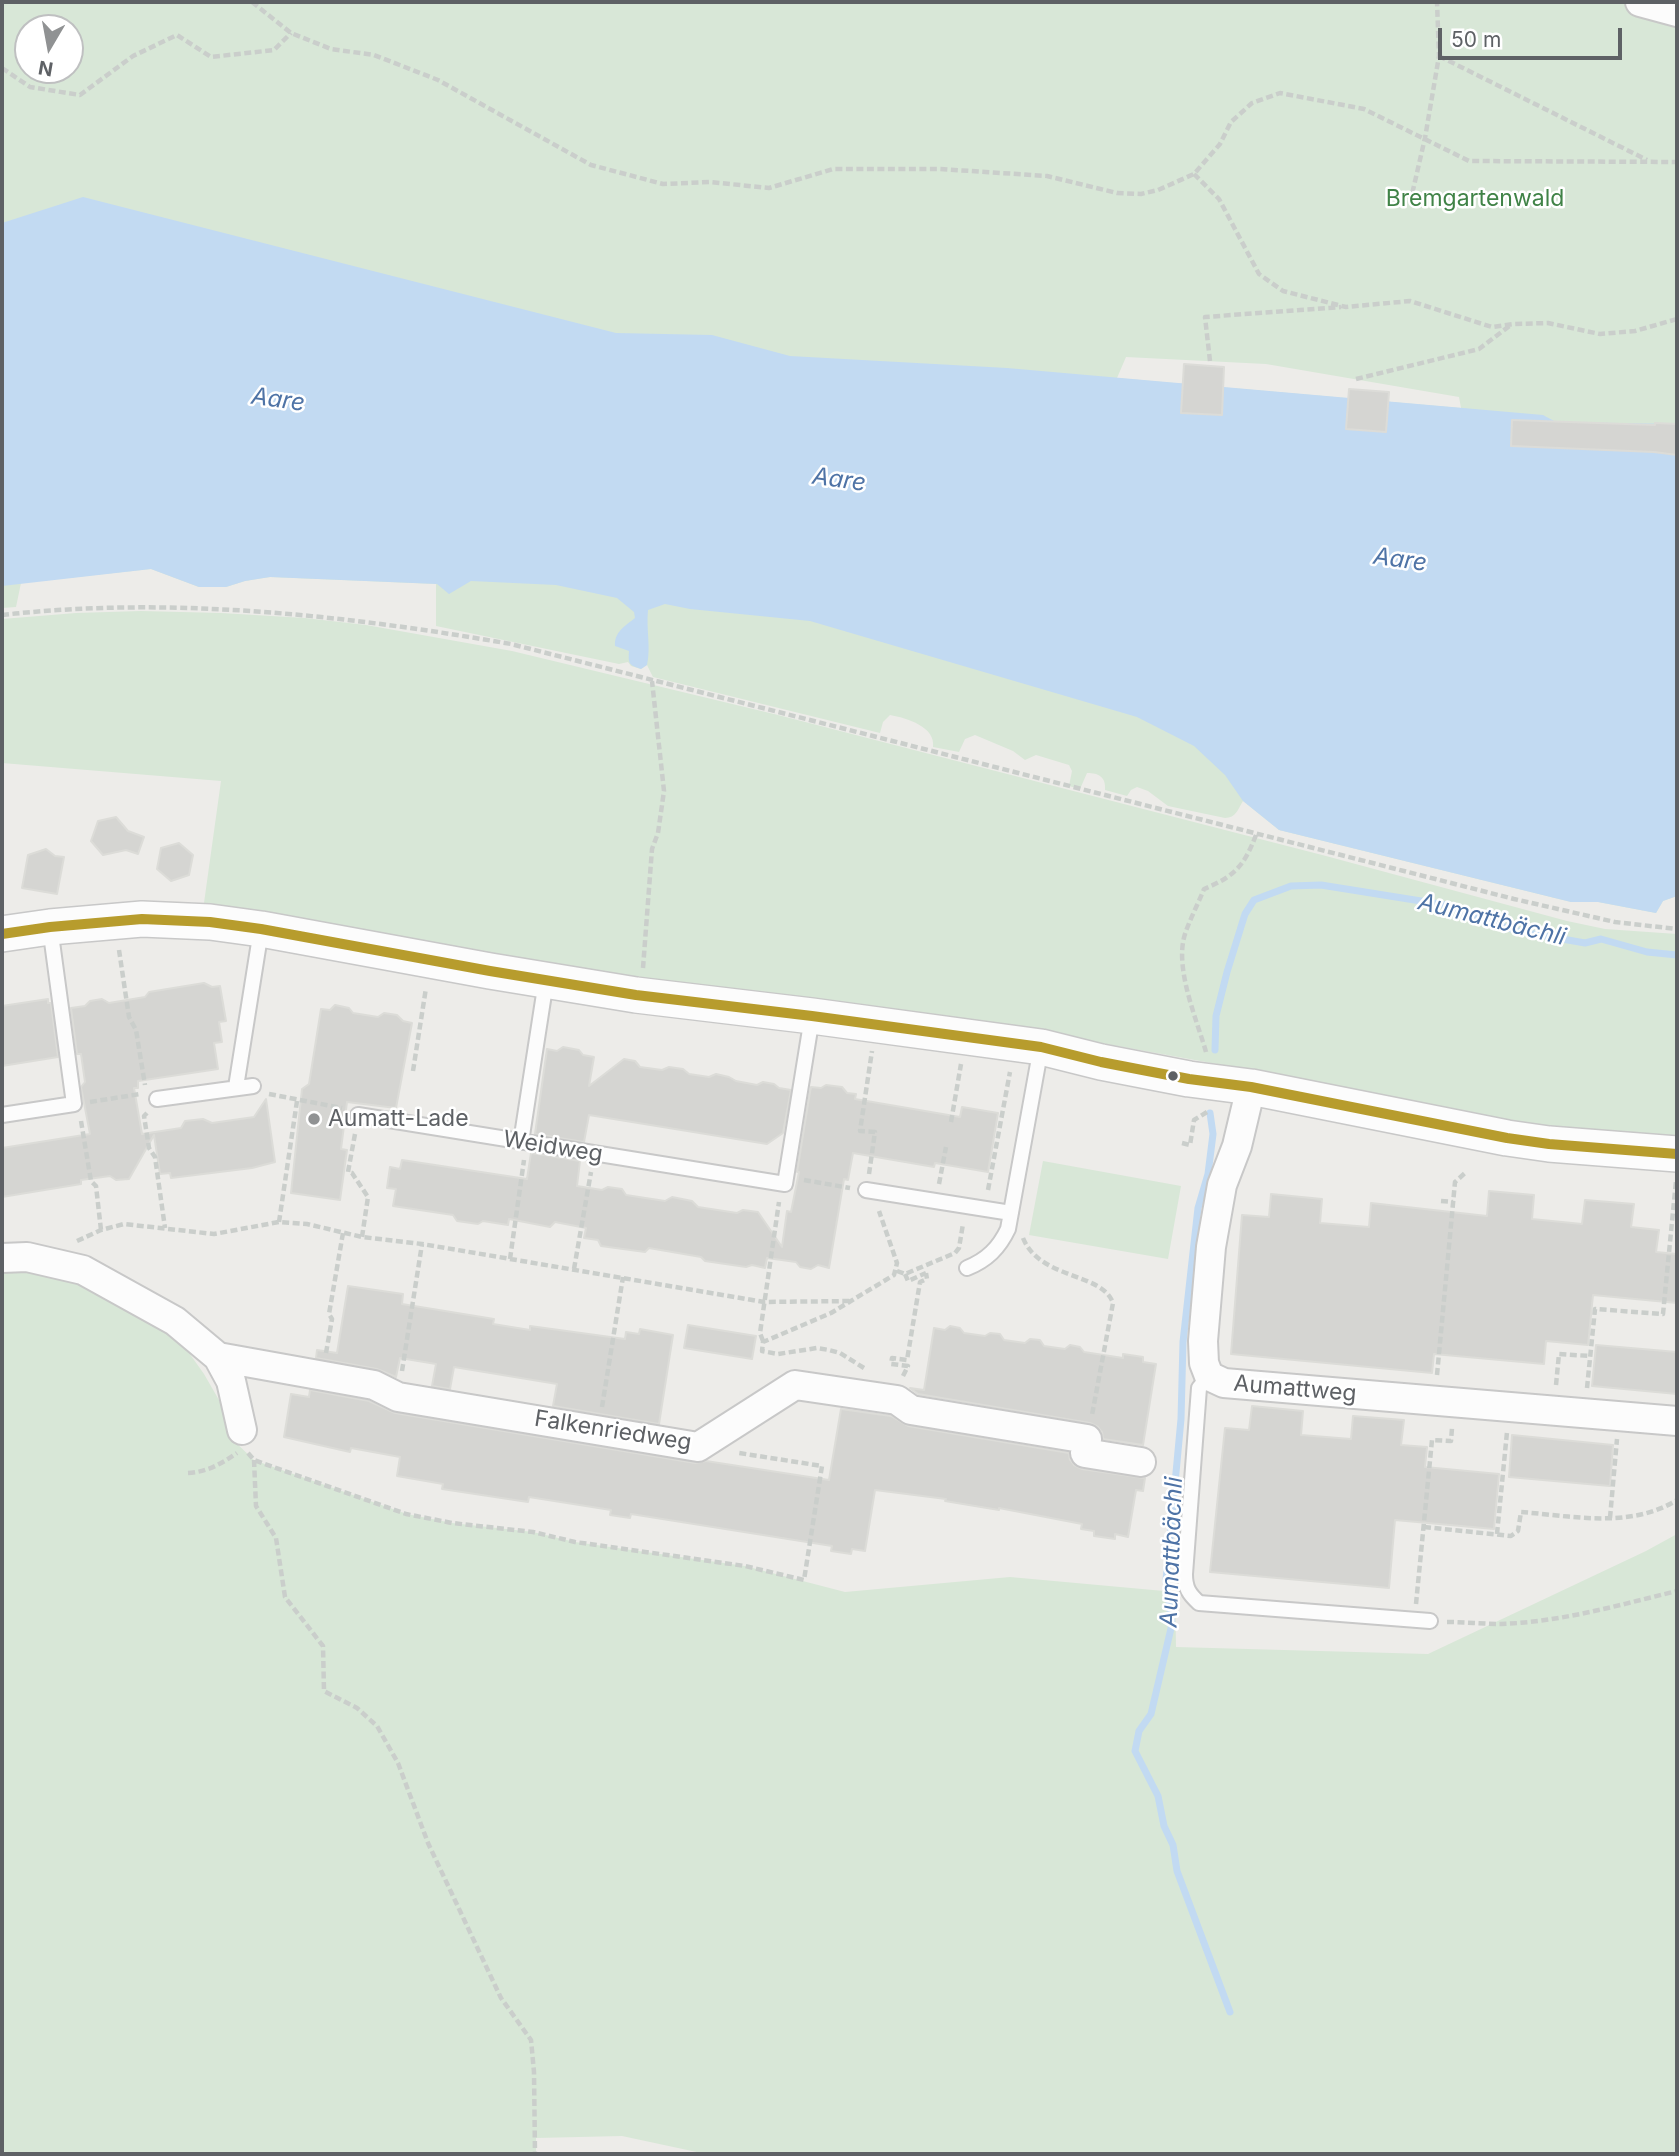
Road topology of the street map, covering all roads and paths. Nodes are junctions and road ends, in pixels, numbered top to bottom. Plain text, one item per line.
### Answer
1 (252, 2) edge
2 (1437, 2) edge
3 (1640, 2) edge
4 (1677, 12) edge
5 (291, 33) junction
6 (1438, 56) junction
7 (2, 68) edge
8 (1425, 138) junction
9 (1650, 162) junction
10 (1677, 162) edge
11 (1194, 174) junction
12 (1410, 203) dead end
13 (1346, 307) junction
14 (1677, 319) edge
15 (1513, 324) junction
16 (1210, 361) dead end
17 (1356, 379) dead end
18 (2, 615) edge
19 (652, 681) junction
20 (1256, 835) junction
21 (50, 928) junction
22 (261, 929) junction
23 (1677, 929) edge
24 (2, 934) edge
25 (118, 939) dead end
26 (428, 980) dead end
27 (546, 981) junction
28 (636, 995) junction
29 (812, 1016) junction
30 (874, 1043) dead end
31 (1026, 1054) junction
32 (963, 1055) dead end
33 (412, 1071) dead end
34 (1210, 1081) junction
35 (253, 1086) joint
36 (236, 1087) junction
37 (1251, 1087) junction
38 (152, 1096) junction
39 (297, 1101) junction
40 (76, 1104) junction
41 (2, 1115) edge
42 (358, 1115) joint
43 (1194, 1120) dead end
44 (145, 1122) dead end
45 (951, 1122) dead end
46 (83, 1130) dead end
47 (523, 1142) junction
48 (1182, 1143) dead end
49 (946, 1147) dead end
50 (352, 1151) dead end
51 (1677, 1169) edge
52 (1465, 1173) dead end
53 (785, 1180) junction
54 (589, 1181) dead end
55 (866, 1191) junction
56 (1441, 1201) dead end
57 (936, 1202) junction
58 (1453, 1202) junction
59 (985, 1208) junction
60 (890, 1213) dead end
61 (1011, 1213) junction
62 (279, 1222) junction
63 (165, 1228) junction
64 (101, 1230) junction
65 (343, 1233) junction
66 (962, 1233) dead end
67 (362, 1237) junction
68 (422, 1244) junction
69 (2, 1258) edge
70 (43, 1259) junction
71 (510, 1259) junction
72 (967, 1268) dead end
73 (574, 1269) junction
74 (897, 1271) junction
75 (905, 1274) junction
76 (624, 1277) junction
77 (851, 1301) junction
78 (764, 1302) junction
79 (763, 1342) junction
80 (1590, 1356) junction
81 (218, 1357) junction
82 (905, 1366) dead end
83 (867, 1369) dead end
84 (402, 1371) dead end
85 (322, 1376) junction
86 (1209, 1376) junction
87 (1588, 1383) dead end
88 (1555, 1396) dead end
89 (1095, 1397) dead end
90 (1435, 1401) junction
91 (1510, 1407) junction
92 (1677, 1421) edge
93 (599, 1429) junction
94 (242, 1430) dead end
95 (1618, 1438) dead end
96 (1432, 1440) dead end
97 (698, 1447) junction
98 (254, 1460) junction
99 (1141, 1462) dead end
100 (188, 1473) dead end
101 (1677, 1500) edge
102 (1610, 1518) junction
103 (1424, 1527) junction
104 (1497, 1534) junction
105 (1677, 1591) edge
106 (1415, 1621) junction
107 (1430, 1621) joint
108 (535, 2154) edge

1 - 5 path
2 - 6 path
3 - 4 street
5 - 7 path
5 - 11 path
6 - 8 path
6 - 9 path
8 - 9 path
8 - 11 path
8 - 12 path
9 - 10 path
11 - 13 path
13 - 15 path
13 - 16 path
14 - 15 path
15 - 17 path
18 - 19 path
19 - 20 path
19 - 28 path
20 - 23 path
20 - 34 path
21 - 22 street
21 - 24 street
21 - 40 lane
22 - 27 street
22 - 36 lane
25 - 38 path
26 - 33 path
27 - 28 street
27 - 47 lane
28 - 29 street
29 - 31 street
29 - 53 lane
30 - 55 path
31 - 34 street
31 - 59 path
31 - 61 lane
32 - 45 path
34 - 37 street
35 - 36 lane
35 - 39 path
36 - 38 lane
37 - 51 street
37 - 86 street, Aumattweg
38 - 40 path
39 - 42 path
39 - 62 path
40 - 41 lane
42 - 47 lane, Weidweg
43 - 48 path
44 - 63 path
46 - 64 path
47 - 53 lane, Weidweg
47 - 71 path
49 - 57 path
50 - 67 path
51 - 80 path
52 - 58 path
53 - 55 path
53 - 78 path
54 - 73 path
55 - 57 lane
56 - 58 path
57 - 59 lane
58 - 90 path
59 - 61 lane
60 - 74 path
61 - 72 lane
61 - 89 path
62 - 63 path
62 - 65 path
63 - 64 path
64 - 70 path
65 - 67 path
65 - 85 path
66 - 75 path
67 - 68 path
68 - 71 path
68 - 84 path
69 - 70 street, Falkenriedweg
70 - 81 street, Falkenriedweg
71 - 73 path
73 - 76 path
74 - 75 path
74 - 77 path
75 - 82 path
76 - 78 path
76 - 93 path
77 - 78 path
77 - 79 path
78 - 79 path
79 - 83 path
80 - 87 path
80 - 88 path
81 - 85 street, Falkenriedweg
81 - 94 street, Falkenriedweg
85 - 93 street, Falkenriedweg
86 - 90 street, Aumattweg
86 - 106 lane
90 - 91 street, Aumattweg
91 - 92 street, Aumattweg
91 - 104 path
93 - 97 street, Falkenriedweg
95 - 102 path
96 - 103 path
97 - 98 path
97 - 99 street, Falkenriedweg
98 - 100 path
98 - 108 path
101 - 102 path
102 - 104 path
103 - 104 path
103 - 106 path
105 - 107 path
106 - 107 lane

